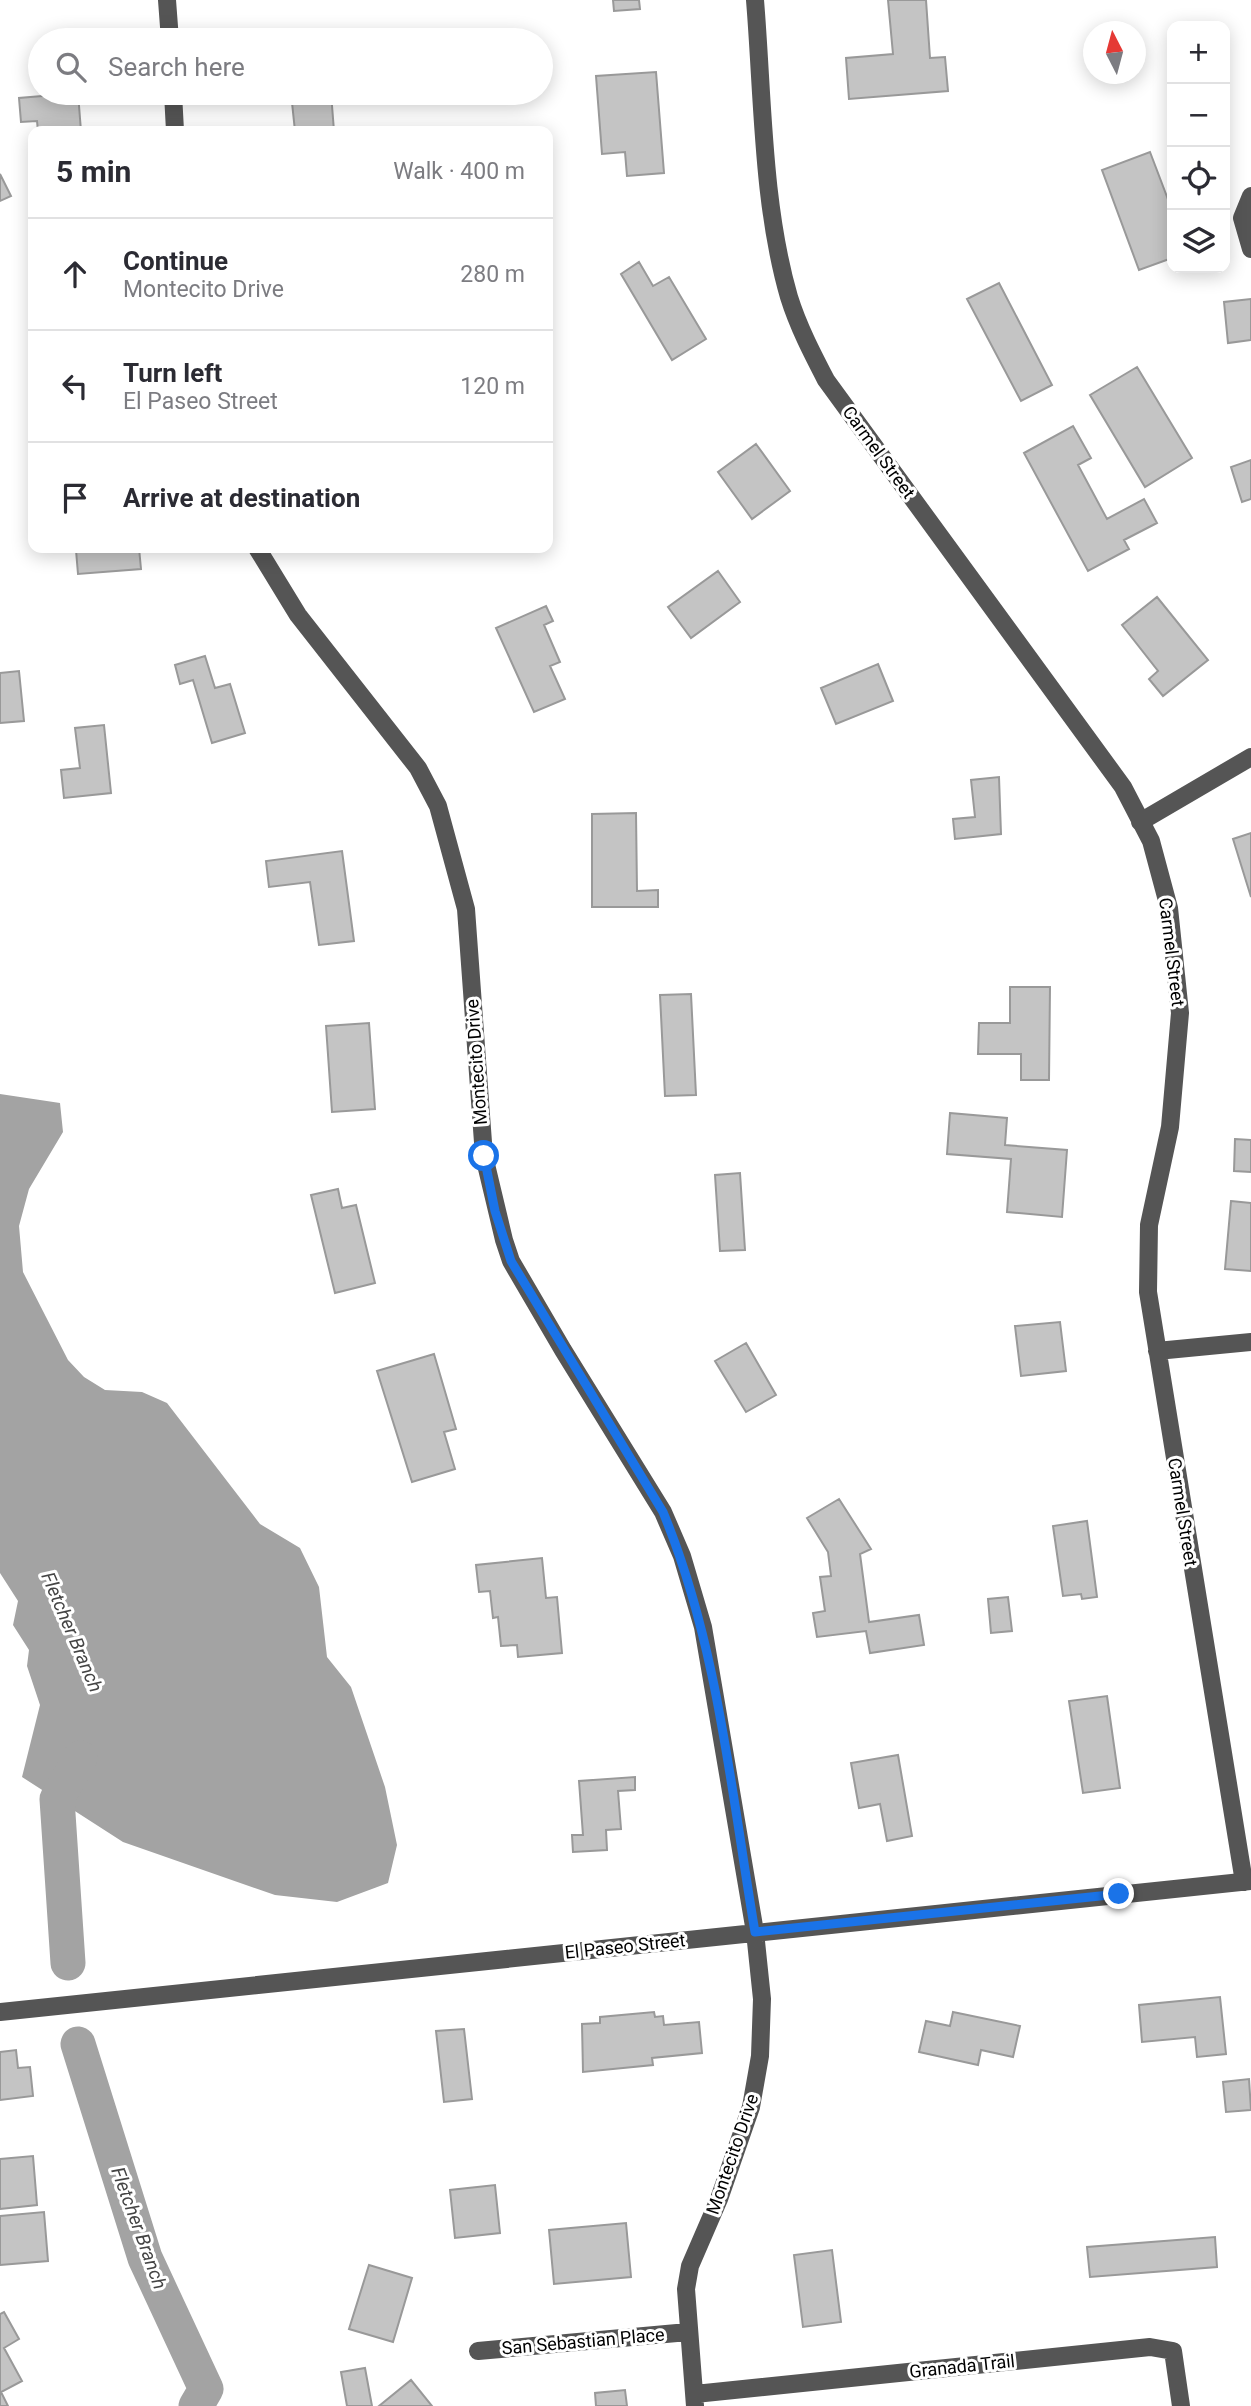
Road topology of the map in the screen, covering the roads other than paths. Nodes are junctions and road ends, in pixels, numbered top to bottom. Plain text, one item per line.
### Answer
1 (167, 0) edge
2 (755, 0) edge
3 (169, 28) edge
4 (174, 105) edge
5 (175, 126) edge
6 (1251, 196) edge
7 (1251, 249) edge
8 (260, 553) edge
9 (1251, 757) edge
10 (1140, 822) junction
11 (1251, 1342) edge
12 (1157, 1351) junction
13 (1247, 1882) edge
14 (755, 1932) junction
15 (0, 2012) edge
16 (688, 2332) junction
17 (478, 2351) dead end
18 (695, 2400) edge
19 (1181, 2406) edge

1 - 3 street
2 - 10 street, Carmel Street
4 - 5 street
6 - 7 street
8 - 14 street, Montecito Drive
9 - 10 street
10 - 12 street, Carmel Street
11 - 12 street
12 - 13 street, Carmel Street
13 - 14 street, El Paseo Street
14 - 15 street, El Paseo Street
14 - 16 street, Montecito Drive
16 - 17 street, San Sebastian Place
16 - 18 street, Montecito Drive
18 - 19 street, Granada Trail

